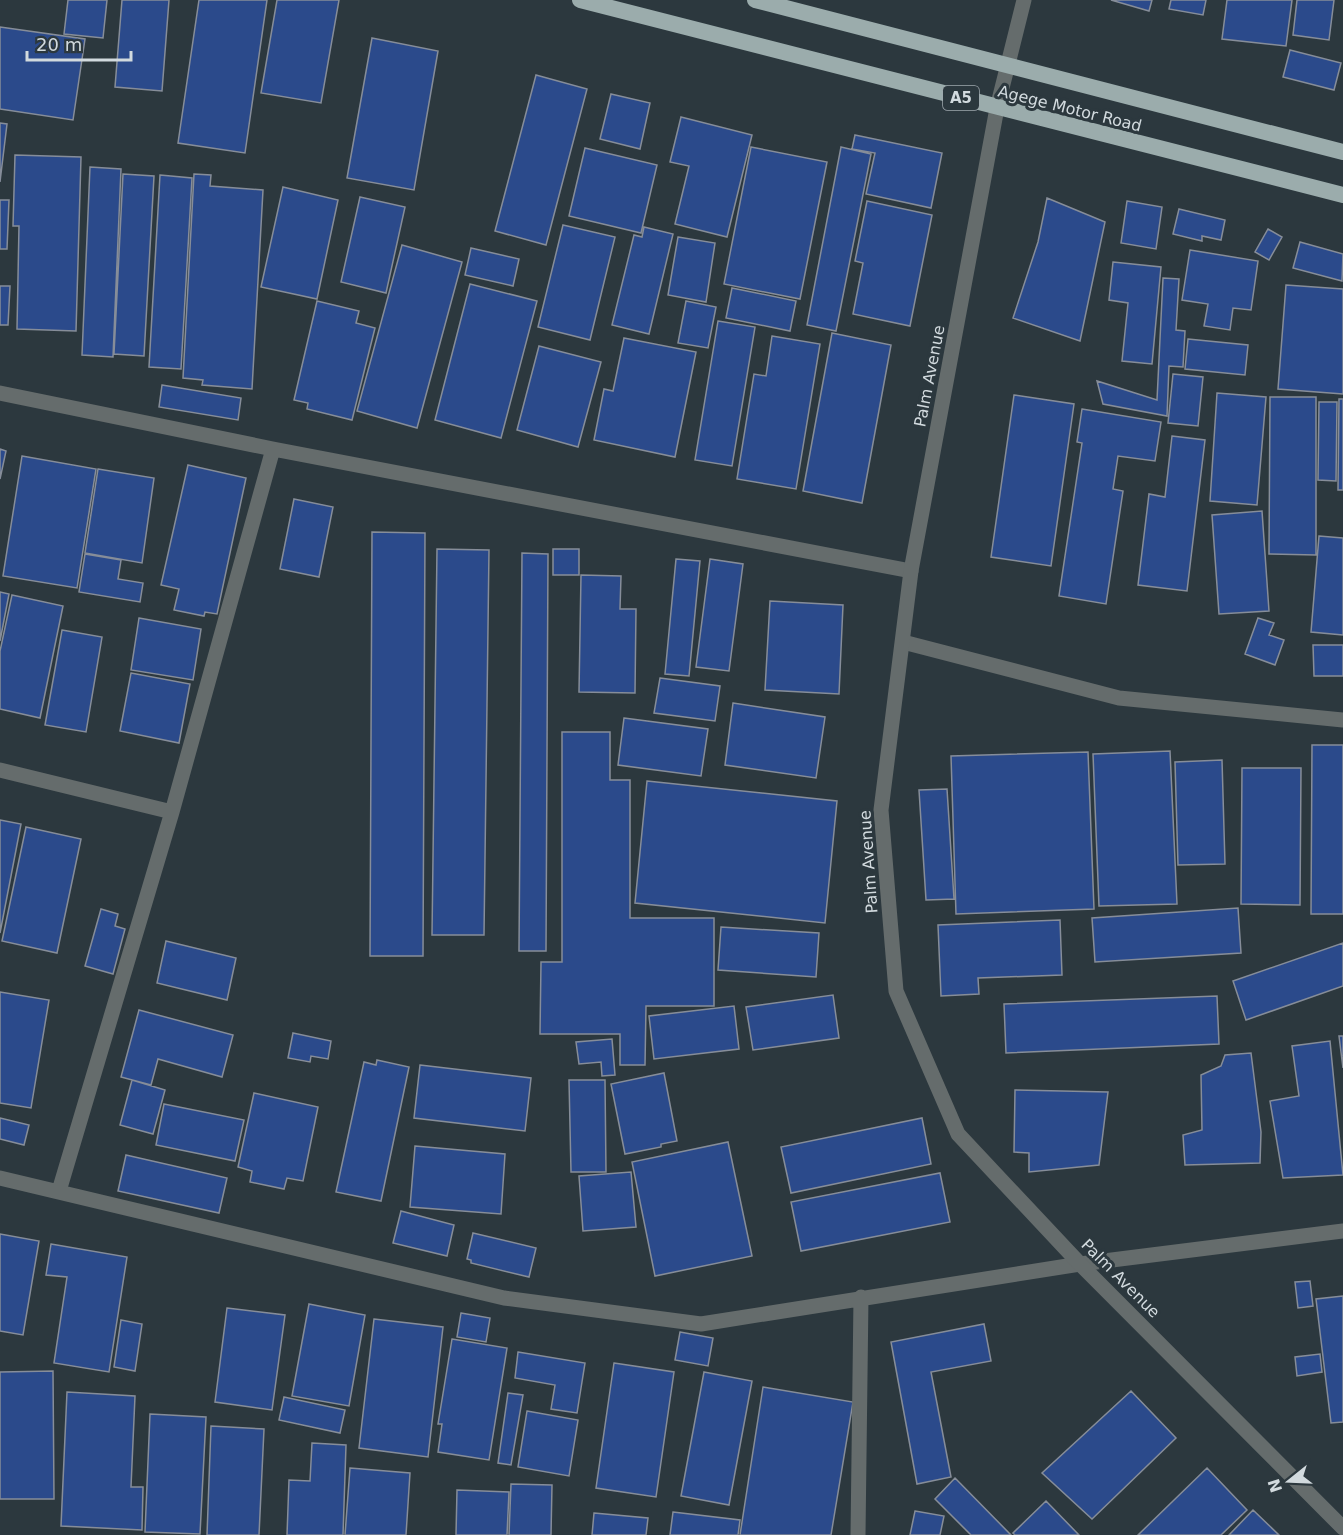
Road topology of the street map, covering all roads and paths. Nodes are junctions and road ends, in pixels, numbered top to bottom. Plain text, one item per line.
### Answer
1 (580, 0) edge
2 (755, 0) edge
3 (1024, 0) edge
4 (1009, 65) junction
5 (997, 108) junction
6 (1343, 152) edge
7 (1343, 195) edge
8 (0, 393) edge
9 (273, 449) junction
10 (911, 571) junction
11 (903, 642) junction
12 (1343, 720) edge
13 (0, 770) edge
14 (172, 812) junction
15 (0, 1178) edge
16 (59, 1191) junction
17 (1343, 1231) edge
18 (1080, 1264) junction
19 (861, 1297) junction
20 (1343, 1528) edge
21 (858, 1535) edge

1 - 5 highway, Agege Motor Road / A5
2 - 4 highway, Agege Motor Road
3 - 4 street, Palm Avenue
4 - 5 street, Palm Avenue
4 - 6 highway, Agege Motor Road
5 - 7 highway, Agege Motor Road / A5
5 - 10 street, Palm Avenue
8 - 9 street
9 - 10 street
9 - 14 street
10 - 11 street, Palm Avenue
11 - 12 street
11 - 18 street, Palm Avenue
13 - 14 street
14 - 16 street
15 - 16 street
16 - 19 street
17 - 18 street
18 - 19 street
18 - 20 street, Palm Avenue
19 - 21 street

